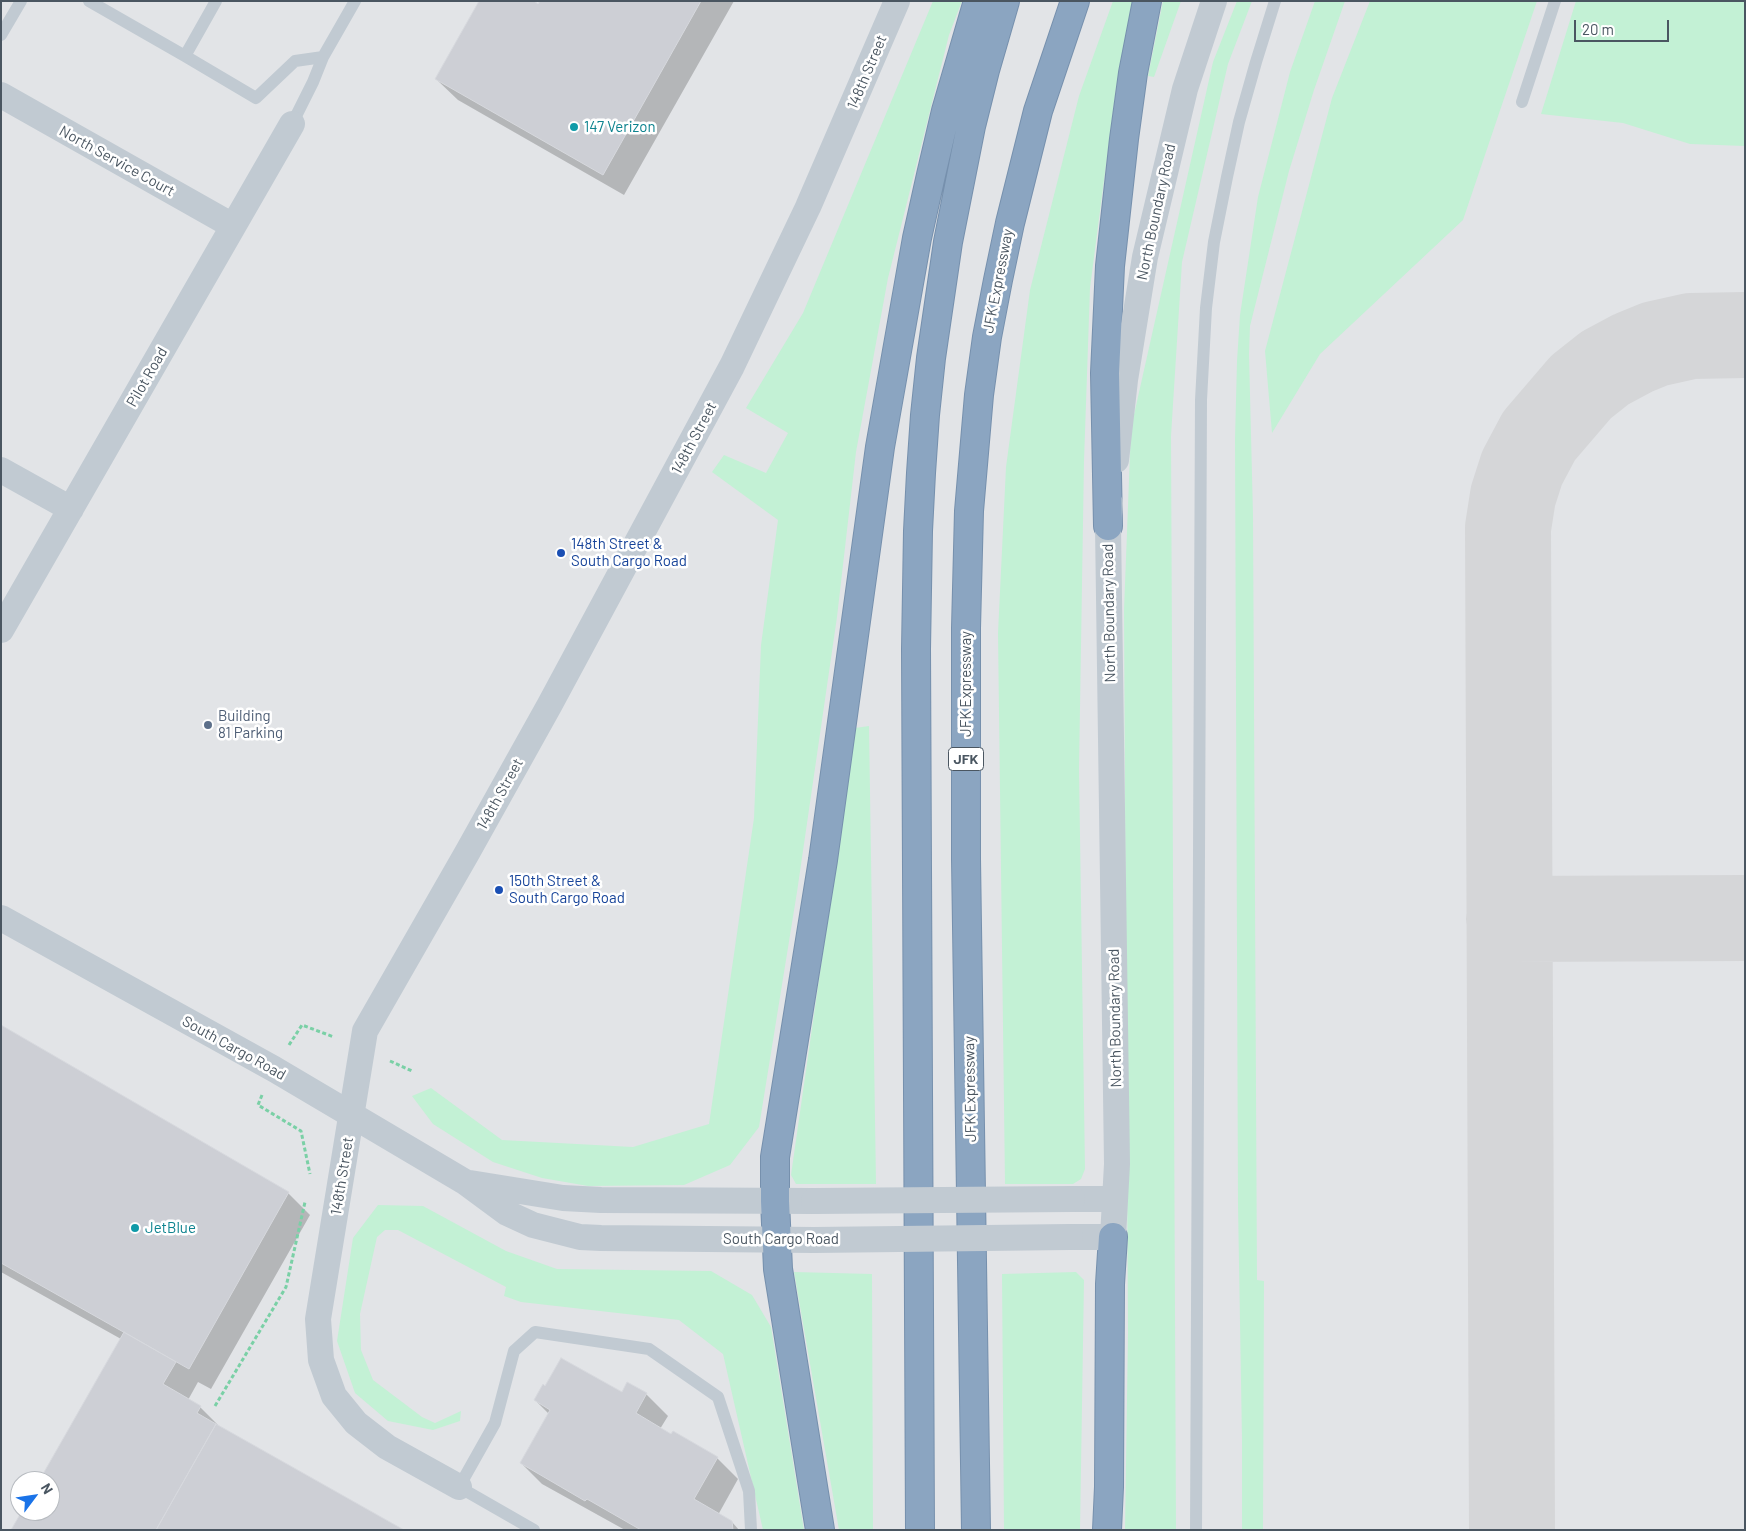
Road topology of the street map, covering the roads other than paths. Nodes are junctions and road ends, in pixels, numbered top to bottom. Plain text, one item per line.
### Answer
1 (21, 1) edge
2 (216, 1) edge
3 (355, 1) edge
4 (897, 1) edge
5 (978, 1) edge
6 (1005, 1) edge
7 (1075, 1) edge
8 (1147, 1) edge
9 (1214, 1) edge
10 (1276, 1) edge
11 (1556, 1) edge
12 (95, 3) edge
13 (1, 35) edge
14 (185, 56) junction
15 (323, 57) junction
16 (1, 96) edge
17 (1522, 102) dead end
18 (292, 124) joint
19 (233, 226) junction
20 (1, 470) edge
21 (71, 509) junction
22 (1108, 526) junction
23 (1, 630) edge
24 (1, 918) edge
25 (352, 1116) junction
26 (465, 1182) junction
27 (1115, 1199) junction
28 (775, 1201) junction
29 (1113, 1237) junction
30 (777, 1240) junction
31 (459, 1487) junction
32 (534, 1530) edge
33 (751, 1530) edge
34 (820, 1530) edge
35 (920, 1530) edge
36 (976, 1530) edge
37 (1107, 1530) edge
38 (1196, 1530) edge

1 - 13 lane
2 - 14 lane
3 - 15 lane
4 - 25 street, 148th Street
5 - 28 highway
6 - 35 highway
7 - 36 highway, JFK Expressway / JFK
8 - 22 highway
9 - 22 street, North Boundary Road
10 - 38 lane
11 - 17 lane
12 - 14 lane
14 - 15 lane
15 - 18 lane
16 - 19 street, North Service Court
18 - 19 street, Pilot Road
19 - 21 street, Pilot Road
20 - 21 street
21 - 23 street, Pilot Road
22 - 27 street, North Boundary Road
24 - 25 street, South Cargo Road
25 - 26 street, South Cargo Road
25 - 31 street, 148th Street
26 - 28 street, South Cargo Road
26 - 30 street, South Cargo Road
27 - 28 street, South Cargo Road, bridge
27 - 29 street, North Boundary Road
28 - 30 highway
29 - 30 street, South Cargo Road, bridge
29 - 37 highway
30 - 34 highway
31 - 32 lane, 148th Street
31 - 33 lane

